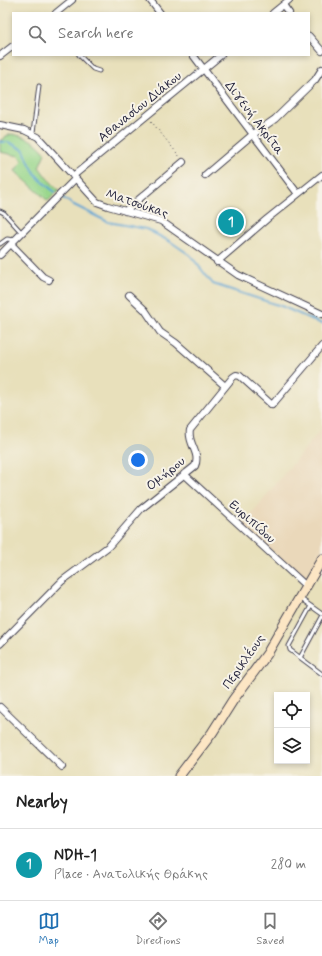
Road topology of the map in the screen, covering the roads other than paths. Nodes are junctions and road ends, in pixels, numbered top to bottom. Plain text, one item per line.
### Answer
1 (72, 0) edge
2 (150, 0) edge
3 (289, 0) edge
4 (283, 5) junction
5 (57, 12) edge
6 (159, 12) edge
7 (274, 12) edge
8 (288, 12) edge
9 (310, 37) edge
10 (12, 47) edge
11 (322, 51) edge
12 (0, 56) edge
13 (80, 56) edge
14 (194, 56) edge
15 (220, 56) edge
16 (204, 69) junction
17 (322, 70) edge
18 (99, 71) dead end
19 (39, 86) dead end
20 (0, 125) edge
21 (33, 133) junction
22 (252, 135) junction
23 (183, 162) road end
24 (205, 175) dead end
25 (322, 175) edge
26 (74, 177) junction
27 (298, 194) junction
28 (0, 211) edge
29 (124, 211) junction
30 (22, 233) junction
31 (13, 242) junction
32 (0, 244) edge
33 (0, 255) edge
34 (217, 262) junction
35 (49, 280) dead end
36 (129, 295) dead end
37 (322, 314) edge
38 (322, 346) edge
39 (225, 386) junction
40 (184, 474) junction
41 (322, 558) edge
42 (306, 586) junction
43 (300, 598) junction
44 (311, 606) junction
45 (322, 614) edge
46 (322, 617) edge
47 (0, 644) edge
48 (301, 656) junction
49 (322, 674) edge
50 (0, 707) edge
51 (62, 767) dead end
52 (179, 776) edge

1 - 5 street
2 - 6 street
3 - 4 street
4 - 7 street
4 - 8 street
9 - 11 street
10 - 12 street
13 - 18 lane
14 - 16 street, Διγενή Ακρίτα
15 - 16 street, Αθανασίου Διάκου
16 - 22 street, Διγενή Ακρίτα
16 - 26 street, Αθανασίου Διάκου
17 - 22 street
19 - 21 lane
20 - 21 street, Ματσούκας
21 - 26 street, Ματσούκας
22 - 24 street
22 - 27 street, Διγενή Ακρίτα
23 - 29 street
25 - 27 street
26 - 29 street, Ματσούκας
26 - 30 street, Αθανασίου Διάκου
27 - 34 street
28 - 30 lane
29 - 34 street, Ματσούκας
30 - 31 street, Αθανασίου Διάκου
31 - 32 lane
31 - 33 street, Αθανασίου Διάκου
31 - 35 street
34 - 37 street, Ματσούκας
36 - 39 street
38 - 39 street, Ομήρου
39 - 40 street, Ομήρου
40 - 42 street, Ευριπίδου
40 - 47 street, Ομήρου
41 - 42 street, Περικλέους
42 - 43 street, Περικλέους
43 - 44 lane
43 - 52 street, Περικλέους
44 - 45 lane
44 - 48 lane
46 - 48 lane
48 - 49 lane
50 - 51 street

